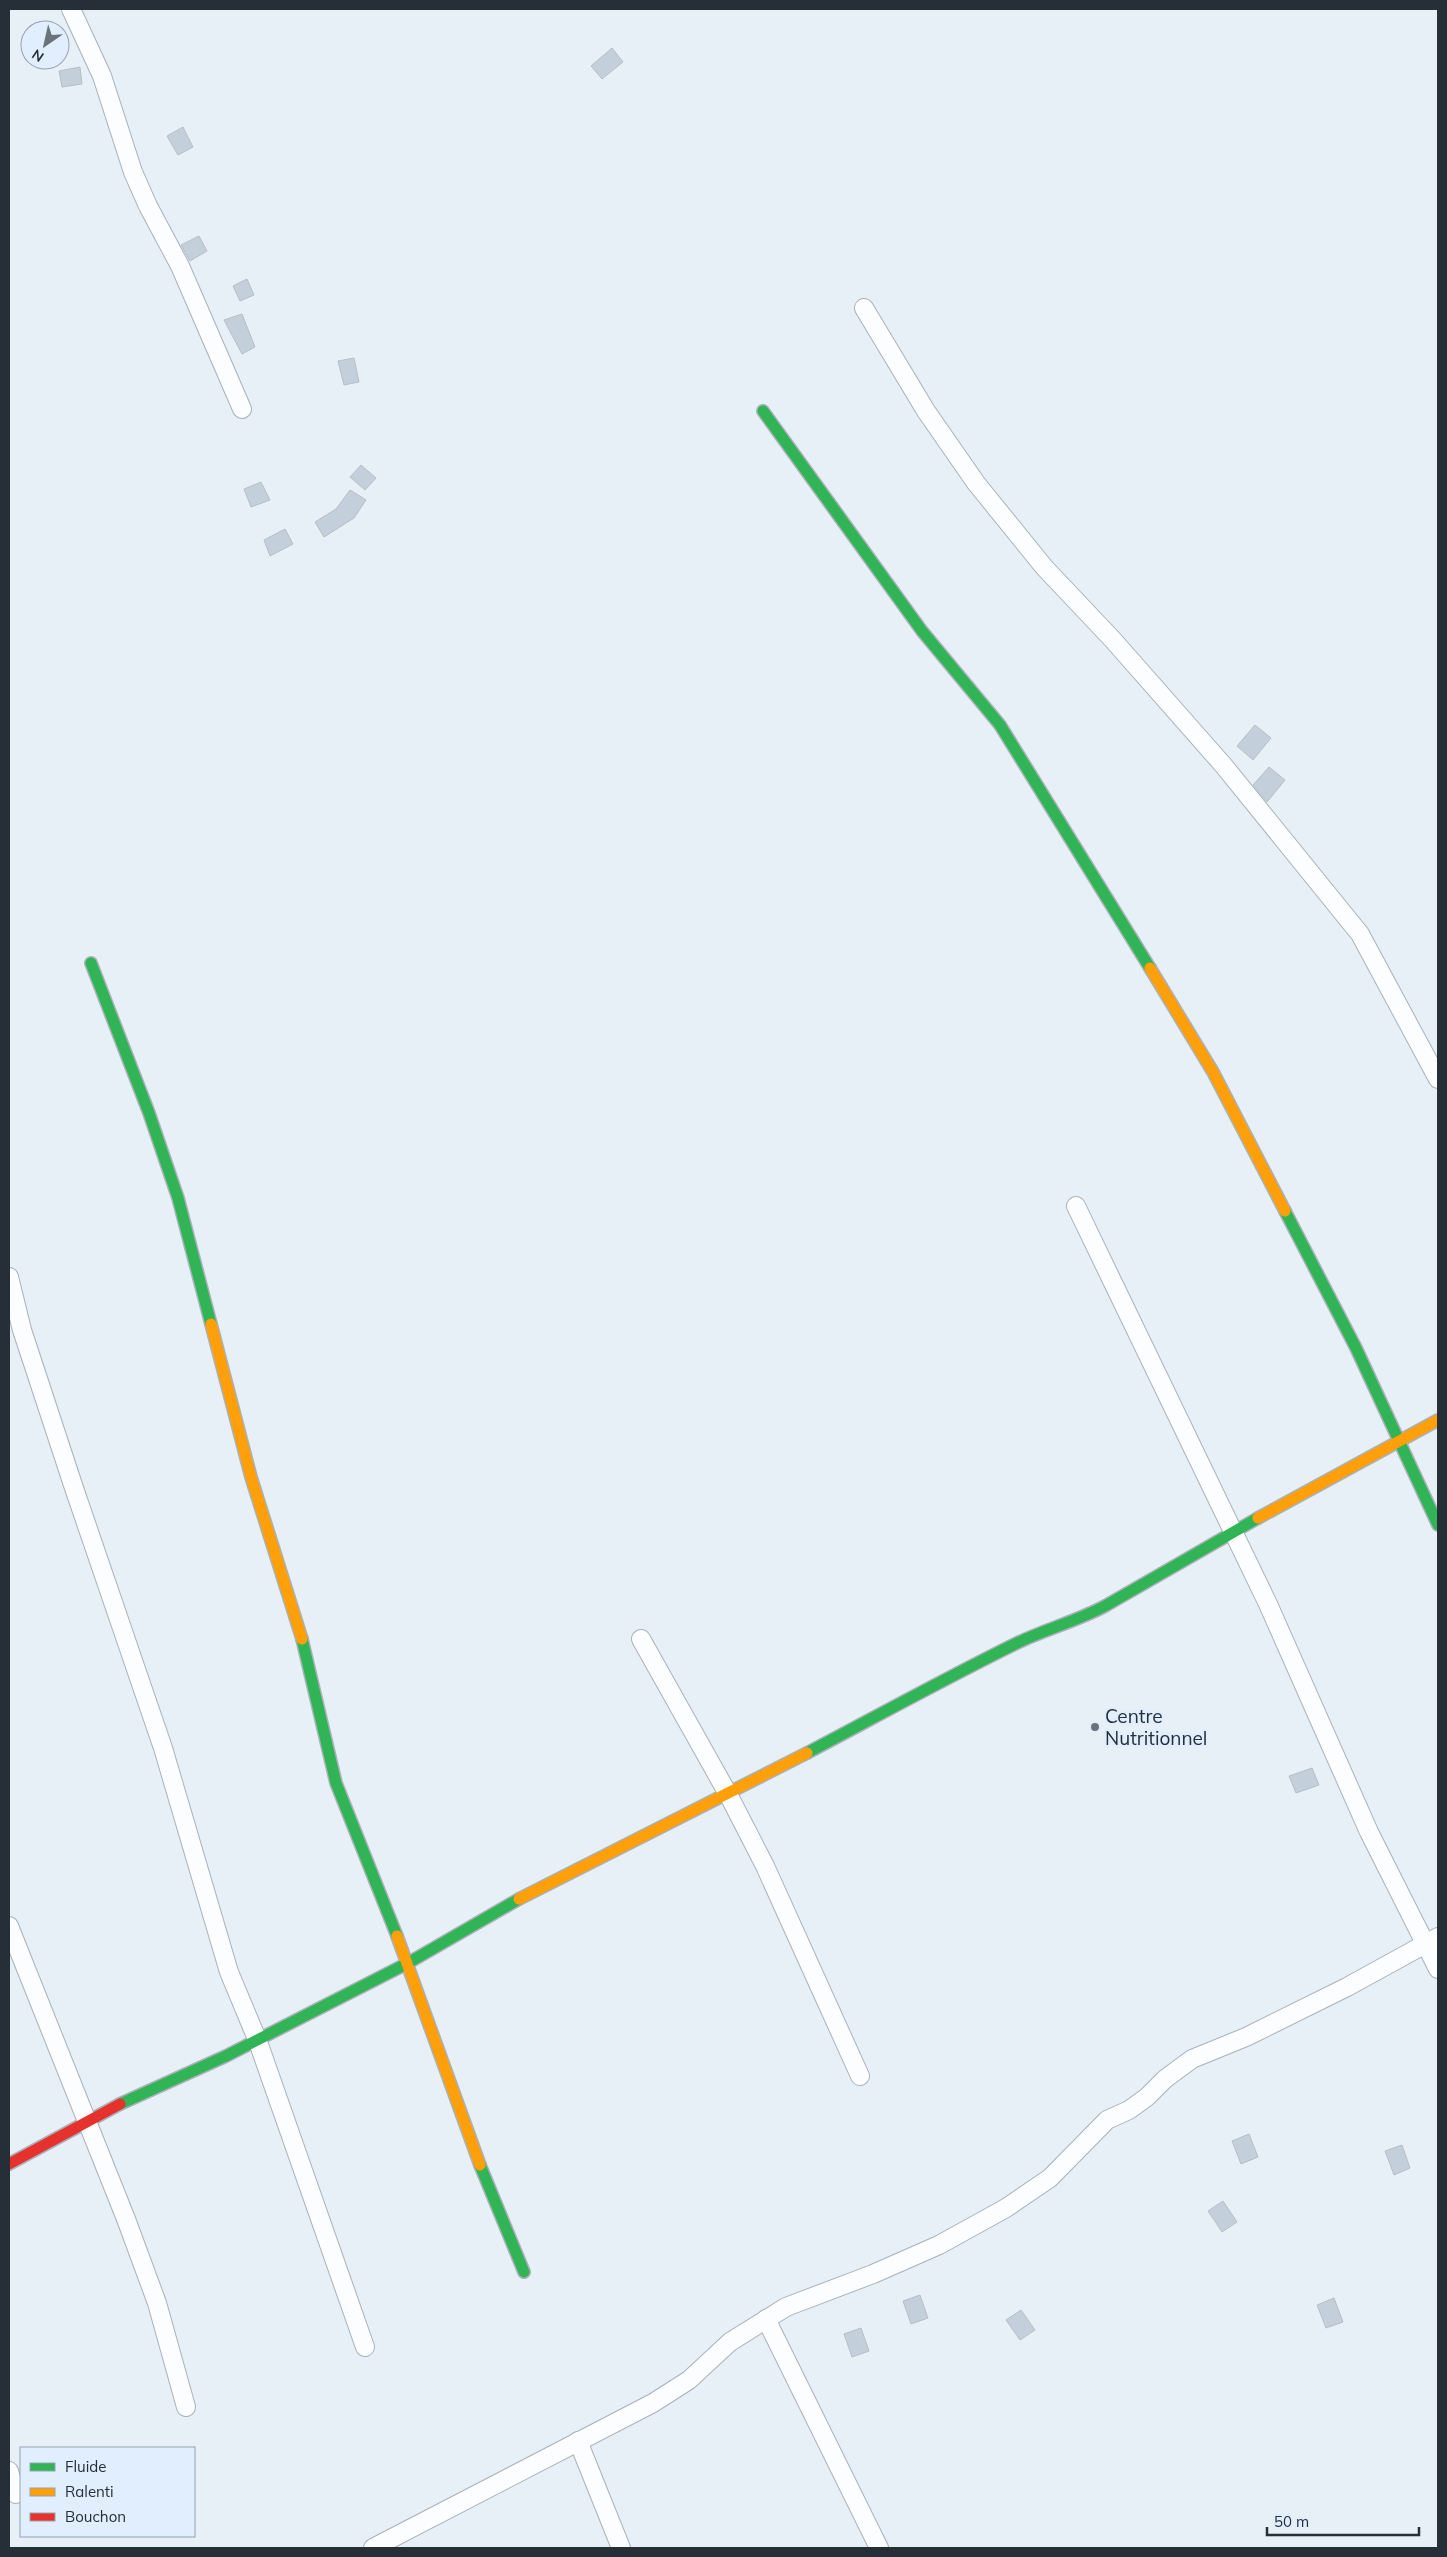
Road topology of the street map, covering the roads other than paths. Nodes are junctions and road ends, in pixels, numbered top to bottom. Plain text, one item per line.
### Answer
1 (71, 9) edge
2 (864, 308) dead end
3 (242, 410) dead end
4 (763, 411) dead end
5 (91, 963) dead end
6 (1438, 1079) edge
7 (1076, 1206) dead end
8 (9, 1277) edge
9 (1438, 1420) edge
10 (1400, 1442) junction
11 (1438, 1525) edge
12 (1234, 1532) junction
13 (641, 1639) dead end
14 (728, 1794) junction
15 (9, 1926) edge
16 (1432, 1941) edge
17 (408, 1963) junction
18 (1438, 1969) edge
19 (257, 2039) junction
20 (860, 2076) dead end
21 (88, 2121) junction
22 (9, 2164) edge
23 (524, 2272) dead end
24 (766, 2319) junction
25 (366, 2347) dead end
26 (186, 2407) dead end
27 (578, 2441) junction
28 (9, 2471) edge
29 (16, 2494) dead end
30 (373, 2548) edge
31 (621, 2548) edge
32 (880, 2548) edge

1 - 3 street
2 - 6 street
4 - 10 street
5 - 17 street
7 - 12 street
8 - 19 street
9 - 10 street
10 - 11 street
10 - 12 street
12 - 14 street
12 - 16 street
13 - 14 street
14 - 17 street
14 - 20 street
15 - 21 street
16 - 18 street
16 - 24 street
17 - 19 street
17 - 23 street
19 - 21 street
19 - 25 street
21 - 22 street
21 - 26 street
24 - 27 street
24 - 32 street
27 - 30 street
27 - 31 street
28 - 29 street

